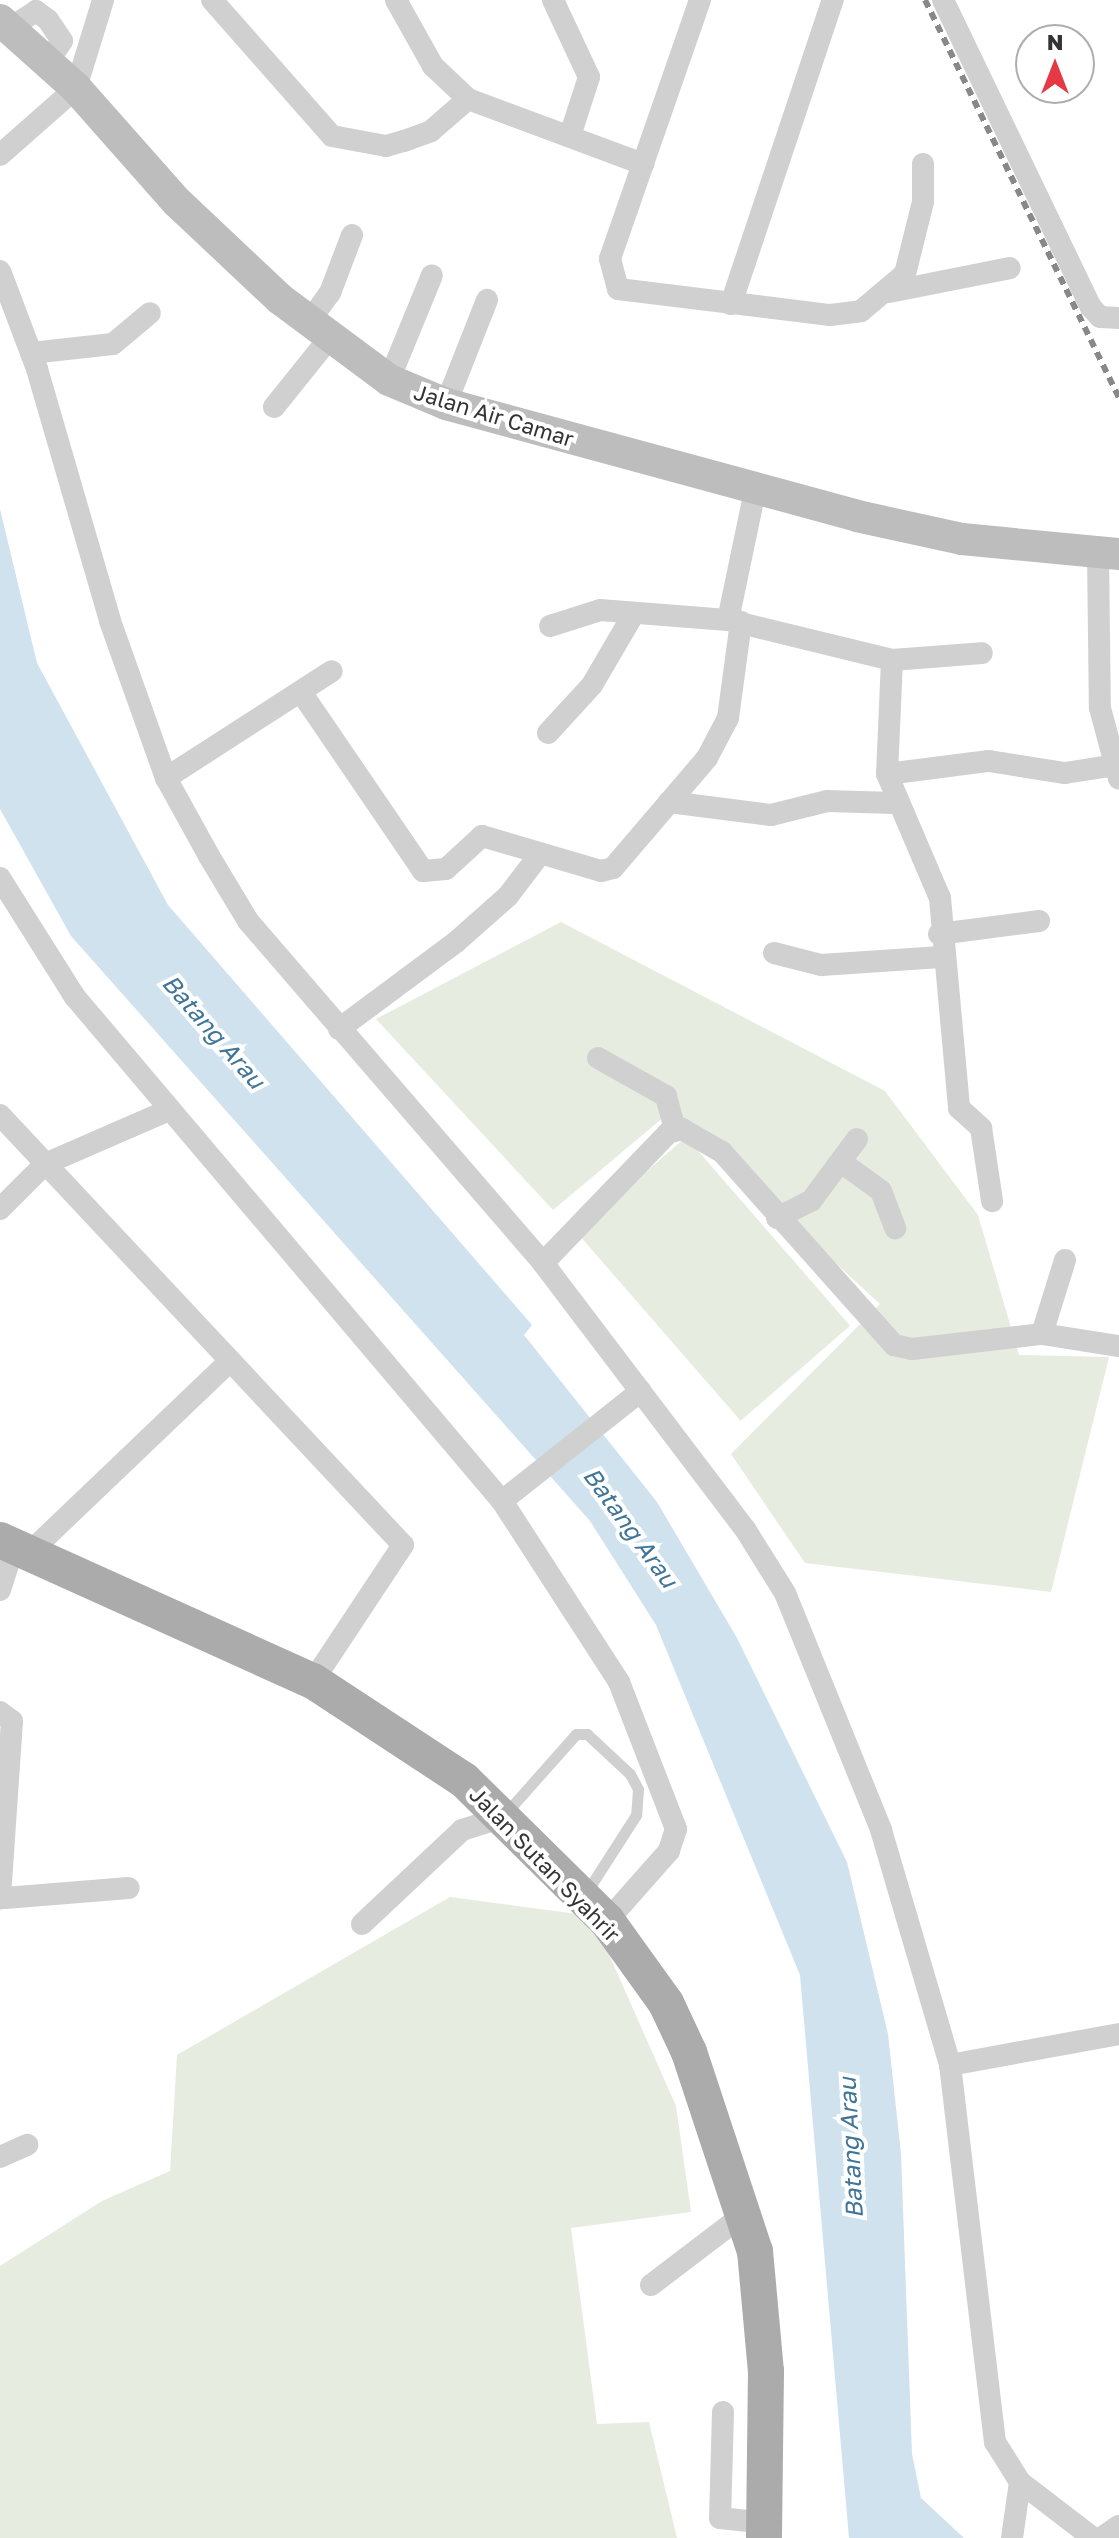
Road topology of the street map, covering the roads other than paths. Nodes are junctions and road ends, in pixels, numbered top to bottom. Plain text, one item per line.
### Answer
1 (103, 0) edge
2 (212, 0) edge
3 (396, 0) edge
4 (553, 0) edge
5 (700, 0) edge
6 (833, 0) edge
7 (943, 0) edge
8 (21, 15) edge
9 (76, 88) junction
10 (468, 99) junction
11 (570, 136) junction
12 (0, 155) edge
13 (643, 164) junction
14 (923, 164) dead end
15 (352, 235) dead end
16 (1010, 268) dead end
17 (0, 271) edge
18 (432, 275) dead end
19 (889, 292) junction
20 (487, 300) dead end
21 (731, 304) junction
22 (150, 313) dead end
23 (1119, 318) edge
24 (318, 332) junction
25 (34, 361) junction
26 (389, 380) junction
27 (446, 404) junction
28 (274, 407) dead end
29 (755, 491) junction
30 (1109, 554) edge
31 (634, 613) junction
32 (735, 621) junction
33 (550, 626) dead end
34 (982, 653) dead end
35 (892, 660) junction
36 (332, 671) dead end
37 (303, 695) junction
38 (548, 733) dead end
39 (1115, 772) edge
40 (887, 774) junction
41 (166, 778) junction
42 (669, 802) junction
43 (894, 803) junction
44 (540, 854) junction
45 (0, 878) edge
46 (1039, 921) dead end
47 (939, 934) junction
48 (774, 953) dead end
49 (941, 957) junction
50 (339, 1029) junction
51 (598, 1058) dead end
52 (169, 1110) junction
53 (0, 1115) edge
54 (675, 1129) junction
55 (857, 1139) dead end
56 (841, 1162) junction
57 (45, 1164) junction
58 (992, 1201) dead end
59 (0, 1209) edge
60 (777, 1218) junction
61 (895, 1228) dead end
62 (1065, 1260) dead end
63 (543, 1263) junction
64 (1042, 1334) junction
65 (1119, 1346) edge
66 (230, 1361) junction
67 (641, 1391) junction
68 (502, 1501) junction
69 (14, 1547) edge
70 (0, 1590) edge
71 (313, 1681) junction
72 (0, 1712) edge
73 (503, 1817) junction
74 (129, 1888) dead end
75 (3, 1898) edge
76 (595, 1909) junction
77 (362, 1924) dead end
78 (1119, 2034) edge
79 (950, 2065) junction
80 (27, 2145) dead end
81 (0, 2157) edge
82 (743, 2215) junction
83 (651, 2285) dead end
84 (723, 2412) dead end
85 (1020, 2482) junction
86 (1119, 2526) edge
87 (765, 2531) edge
88 (1012, 2538) edge
89 (1093, 2538) edge
90 (1101, 2538) edge

1 - 9 street
2 - 10 street
3 - 10 street
4 - 11 street
5 - 13 street
6 - 21 street
7 - 23 street
8 - 9 main road, Jalan Air Camar
9 - 12 street
9 - 24 main road, Jalan Air Camar
10 - 11 street
11 - 13 street
13 - 21 street
14 - 19 street
15 - 24 street
16 - 19 street
17 - 25 street
18 - 26 street
19 - 21 street
20 - 27 street
22 - 25 street
24 - 26 main road, Jalan Air Camar
24 - 28 street
25 - 41 street
26 - 27 main road, Jalan Air Camar
27 - 29 main road, Jalan Air Camar
29 - 30 main road, Jalan Air Camar
29 - 32 street
30 - 39 street
31 - 32 street
31 - 33 street
31 - 38 street
32 - 35 street
32 - 42 street
34 - 35 street
35 - 40 street
36 - 37 street
37 - 41 street
37 - 44 street
39 - 40 street
40 - 43 street
41 - 50 street
42 - 43 street
42 - 44 street
43 - 47 street
44 - 50 street
45 - 52 street
46 - 47 street
47 - 49 street
48 - 49 street
49 - 58 street
50 - 63 street
51 - 54 street
52 - 57 street
52 - 68 street
53 - 57 street
54 - 60 street
54 - 63 street
55 - 56 street
56 - 60 street
56 - 61 street
57 - 59 street
57 - 66 street
60 - 64 street
62 - 64 street
63 - 67 street
64 - 65 street
66 - 69 street
66 - 71 street
67 - 68 street
67 - 79 street
68 - 76 street
69 - 70 street
69 - 71 main road, Jalan Sutan Syahrir
71 - 73 main road, Jalan Sutan Syahrir
72 - 75 street
73 - 76 main road, Jalan Sutan Syahrir
73 - 76 lane
73 - 77 street
74 - 75 street
76 - 82 main road, Jalan Sutan Syahrir
78 - 79 street
79 - 85 street
80 - 81 street
82 - 83 street
82 - 87 main road, Jalan Sutan Syahrir
84 - 87 street
85 - 88 street
85 - 89 street
86 - 90 street

